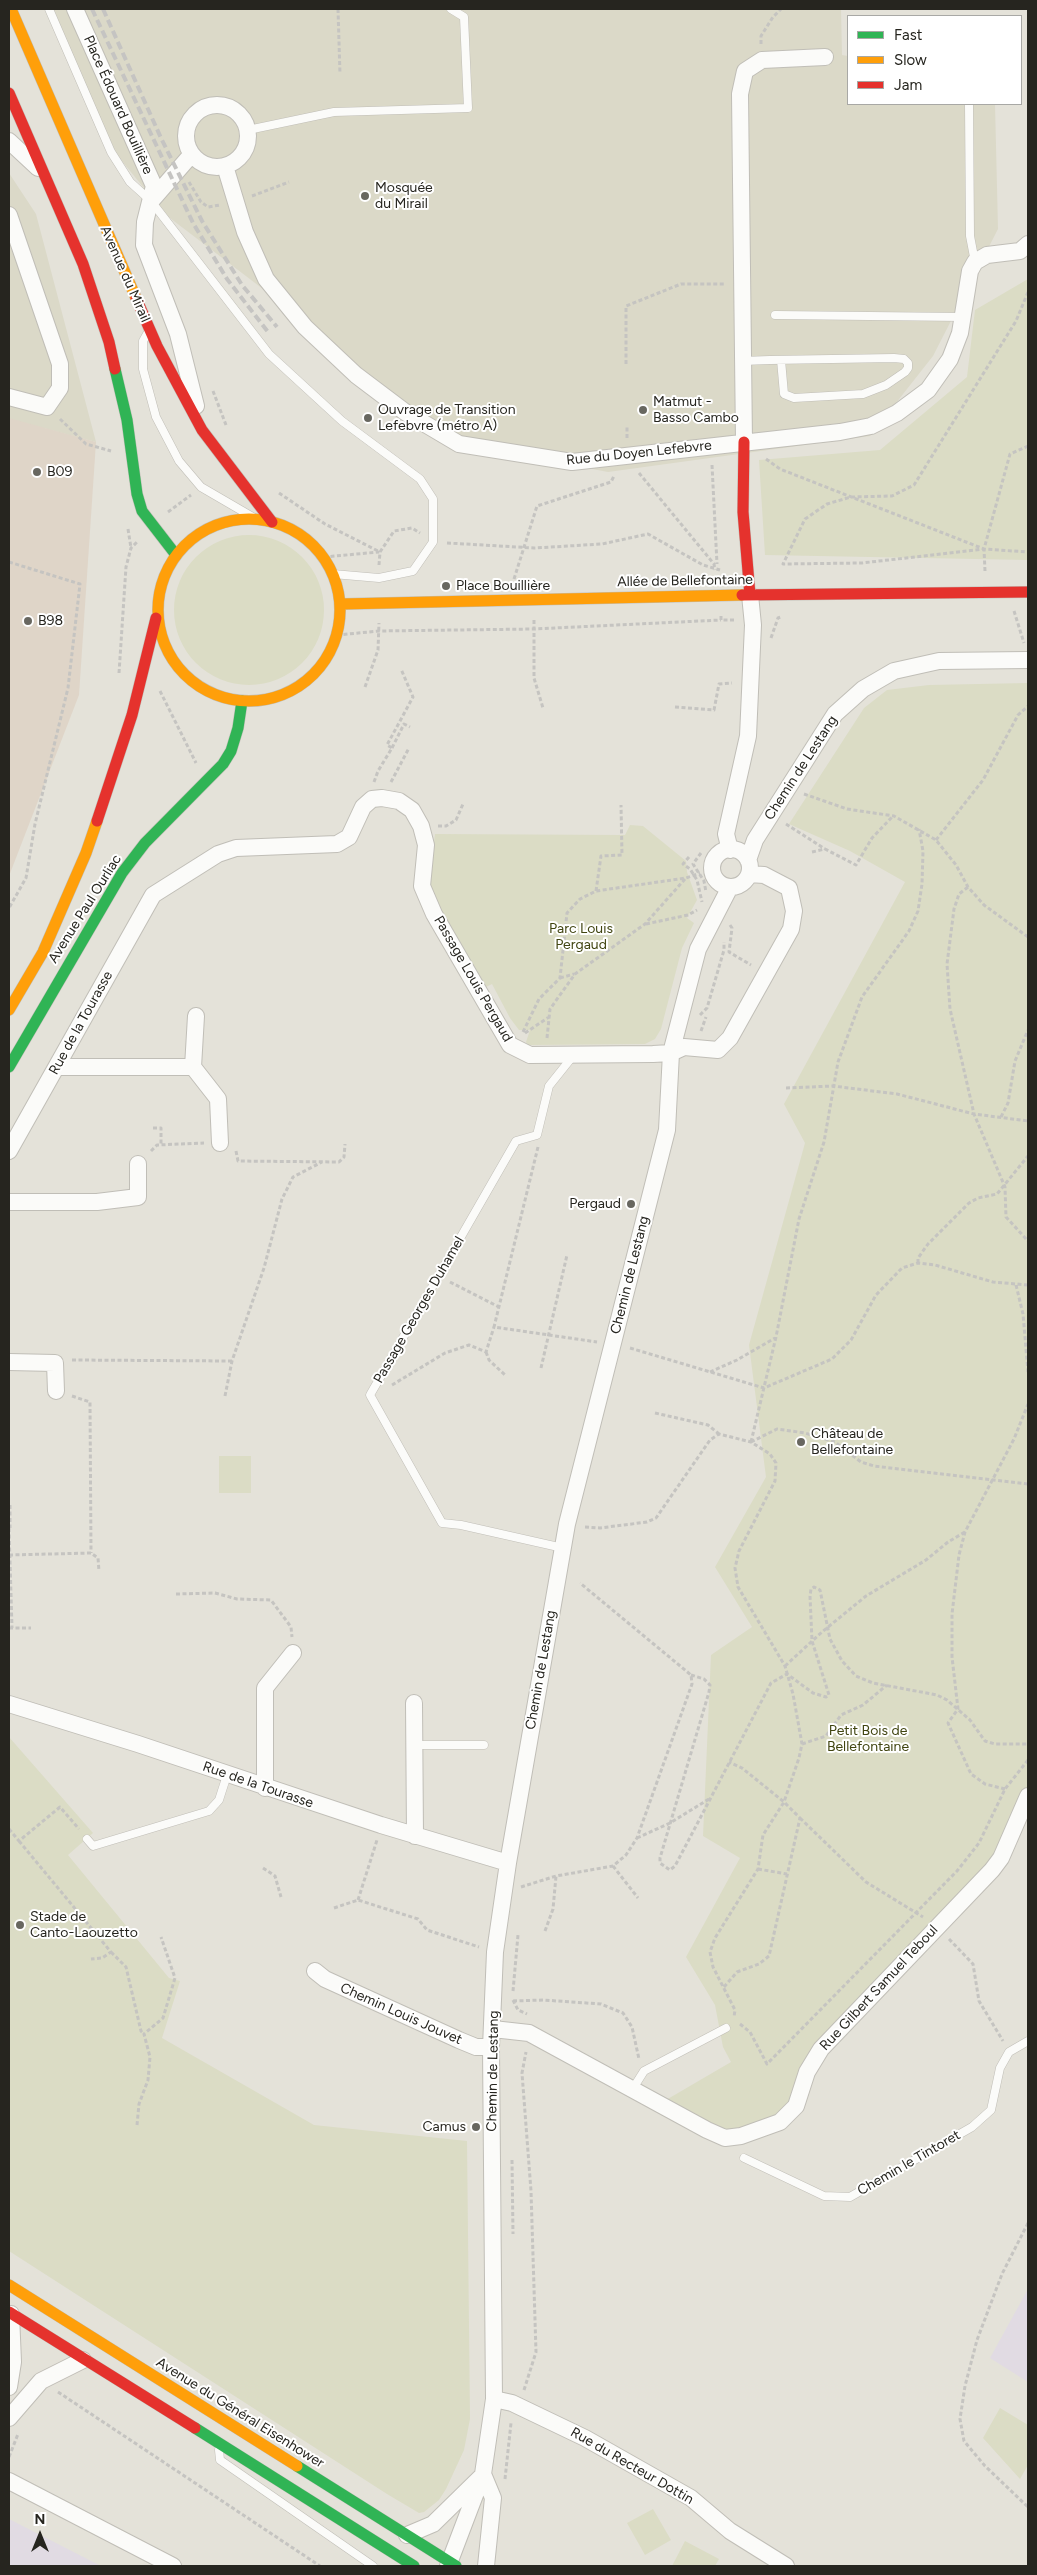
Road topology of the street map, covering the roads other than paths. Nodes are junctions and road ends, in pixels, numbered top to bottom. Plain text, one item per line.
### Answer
1 (10, 9) edge
2 (49, 9) edge
3 (75, 9) edge
4 (451, 9) edge
5 (825, 57) dead end
6 (9, 93) edge
7 (969, 105) edge
8 (248, 130) junction
9 (9, 141) edge
10 (192, 155) junction
11 (225, 166) junction
12 (44, 173) junction
13 (151, 201) junction
14 (9, 215) edge
15 (1028, 244) edge
16 (975, 262) junction
17 (775, 314) dead end
18 (963, 316) junction
19 (149, 330) junction
20 (781, 360) junction
21 (742, 361) junction
22 (9, 397) edge
23 (202, 430) junction
24 (744, 442) junction
25 (256, 519) junction
26 (272, 522) junction
27 (176, 555) junction
28 (334, 574) junction
29 (1028, 592) edge
30 (750, 595) junction
31 (342, 604) junction
32 (158, 612) junction
33 (1027, 653) edge
34 (242, 701) junction
35 (730, 850) junction
36 (748, 867) junction
37 (730, 887) junction
38 (153, 895) joint
39 (9, 1010) edge
40 (196, 1016) dead end
41 (671, 1053) junction
42 (574, 1055) junction
43 (9, 1067) edge
44 (57, 1068) junction
45 (193, 1068) junction
46 (220, 1143) road end
47 (9, 1151) edge
48 (138, 1164) road end
49 (9, 1202) edge
50 (9, 1362) edge
51 (56, 1391) road end
52 (563, 1548) junction
53 (293, 1653) road end
54 (414, 1703) dead end
55 (9, 1704) edge
56 (415, 1745) junction
57 (484, 1745) dead end
58 (227, 1775) junction
59 (265, 1788) junction
60 (1028, 1796) edge
61 (415, 1836) junction
62 (86, 1838) road end
63 (508, 1863) junction
64 (315, 1971) dead end
65 (726, 2028) road end
66 (492, 2029) junction
67 (1028, 2041) edge
68 (491, 2047) junction
69 (632, 2090) junction
70 (744, 2158) dead end
71 (9, 2285) edge
72 (10, 2313) edge
73 (83, 2360) junction
74 (9, 2387) edge
75 (494, 2398) junction
76 (9, 2418) edge
77 (218, 2443) junction
78 (483, 2474) junction
79 (9, 2481) edge
80 (407, 2535) junction
81 (451, 2565) edge
82 (173, 2566) edge
83 (373, 2566) edge
84 (414, 2566) edge
85 (486, 2566) edge
86 (786, 2566) edge

1 - 19 main road, Avenue du Mirail
2 - 13 lane
3 - 13 street, Place Édouard Bouillière
4 - 8 lane
5 - 21 street
6 - 12 main road
7 - 16 lane
8 - 10 street
8 - 11 street
9 - 12 street
10 - 11 street
10 - 13 street, Place Édouard Bouillière
11 - 24 street, Rue du Doyen Lefebvre
12 - 27 main road
13 - 23 street
13 - 28 lane
14 - 22 street
15 - 16 street
16 - 18 street, Rue du Doyen Lefebvre
17 - 18 lane
18 - 24 street, Rue du Doyen Lefebvre
19 - 23 main road, Avenue du Mirail
19 - 25 lane
20 - 20 lane
20 - 21 lane
21 - 24 street
23 - 26 main road, Avenue du Mirail
24 - 30 main road
25 - 26 main road
25 - 27 main road
26 - 28 main road
27 - 32 main road
28 - 31 main road
29 - 30 main road, Allée de Bellefontaine
30 - 31 main road, Allée de Bellefontaine
30 - 35 street
31 - 34 main road
32 - 34 main road
32 - 39 main road, Avenue Paul Ourliac
33 - 36 street, Chemin de Lestang
34 - 43 main road, Avenue Paul Ourliac
35 - 36 street
35 - 37 street
36 - 37 street
36 - 41 street, Passage Louis Pergaud
37 - 41 street, Chemin de Lestang
38 - 42 street, Passage Louis Pergaud
38 - 44 street, Rue de la Tourasse
40 - 45 street
41 - 42 street, Passage Louis Pergaud
41 - 52 street, Chemin de Lestang
42 - 52 lane, Passage Georges Duhamel
44 - 45 street
44 - 47 street, Rue de la Tourasse
45 - 46 street
48 - 49 street
50 - 51 street
52 - 63 street, Chemin de Lestang
53 - 59 street
54 - 56 street
55 - 58 street, Rue de la Tourasse
56 - 57 lane
56 - 61 street
58 - 59 street, Rue de la Tourasse
58 - 62 lane
59 - 61 street, Rue de la Tourasse
60 - 69 street, Rue Gilbert Samuel Teboul
61 - 63 street, Rue de la Tourasse
63 - 66 street, Chemin de Lestang
64 - 68 street, Chemin Louis Jouvet
65 - 69 lane
66 - 68 street, Chemin de Lestang
66 - 69 street, Rue Gilbert Samuel Teboul
67 - 70 lane, Chemin le Tintoret
68 - 75 street, Chemin de Lestang
71 - 80 main road, Avenue du Général Eisenhower
72 - 73 main road
72 - 74 street
73 - 76 street
73 - 77 main road
75 - 78 street, Chemin de Lestang
75 - 86 street, Rue du Recteur Dottin
77 - 83 lane
77 - 84 main road
78 - 80 street
78 - 81 street, Chemin de Lestang
78 - 85 street
79 - 82 street
80 - 81 main road, Avenue du Général Eisenhower

